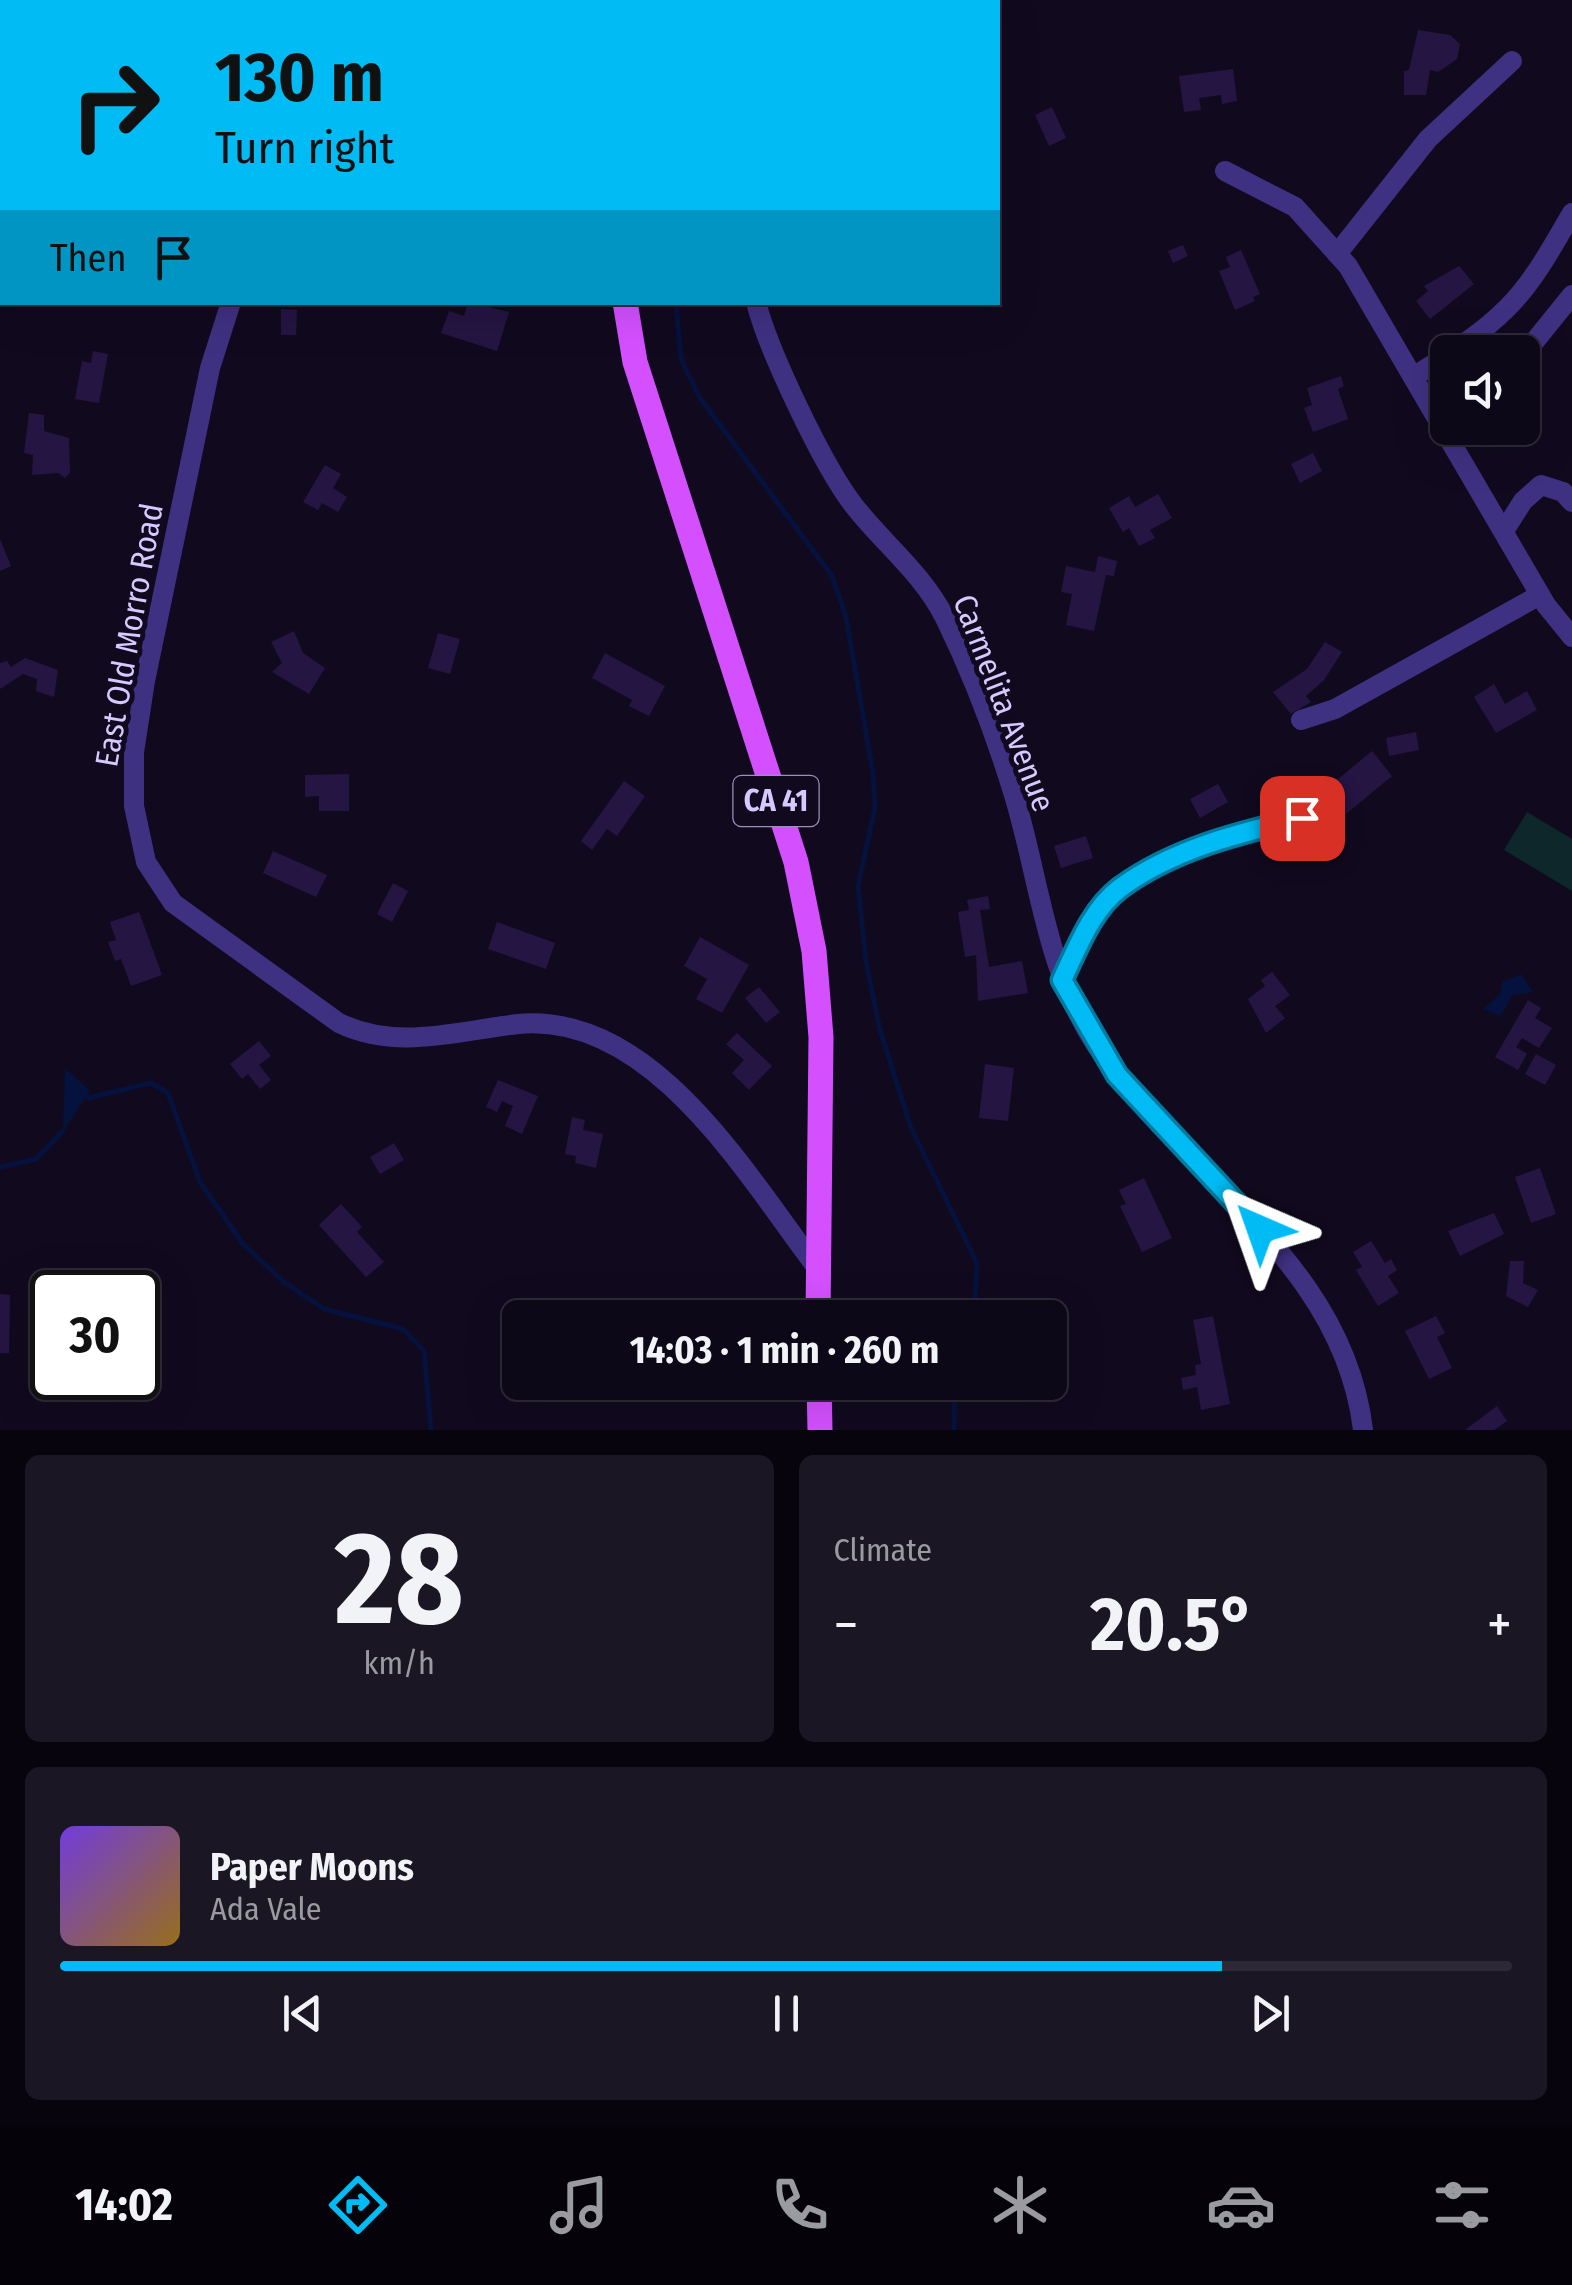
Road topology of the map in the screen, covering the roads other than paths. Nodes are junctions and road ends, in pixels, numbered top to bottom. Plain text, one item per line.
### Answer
1 (1512, 62) dead end
2 (1225, 171) dead end
3 (1572, 213) edge
4 (1337, 254) junction
5 (1572, 295) edge
6 (230, 305) edge
7 (626, 305) edge
8 (757, 305) edge
9 (1478, 335) edge
10 (1540, 335) edge
11 (1430, 366) edge
12 (1413, 376) junction
13 (1430, 399) edge
14 (1458, 445) edge
15 (1572, 502) edge
16 (1504, 531) junction
17 (1540, 595) junction
18 (1572, 637) edge
19 (1301, 720) dead end
20 (1302, 818) dead end
21 (1062, 980) junction
22 (818, 1269) junction
23 (818, 1300) edge
24 (819, 1400) edge
25 (820, 1430) edge
26 (1363, 1430) edge

1 - 4 street
2 - 4 street
3 - 9 street
4 - 12 street
5 - 10 street
6 - 22 street, East Old Morro Road
7 - 22 main road, CA 41 / CA 41
8 - 21 street, Carmelita Avenue
11 - 12 street
12 - 13 street
14 - 16 street
15 - 16 street
16 - 17 street
17 - 18 street
17 - 19 street
20 - 21 street
21 - 26 street, Carmelita Avenue
22 - 23 main road, CA 41 / CA 41
24 - 25 main road

